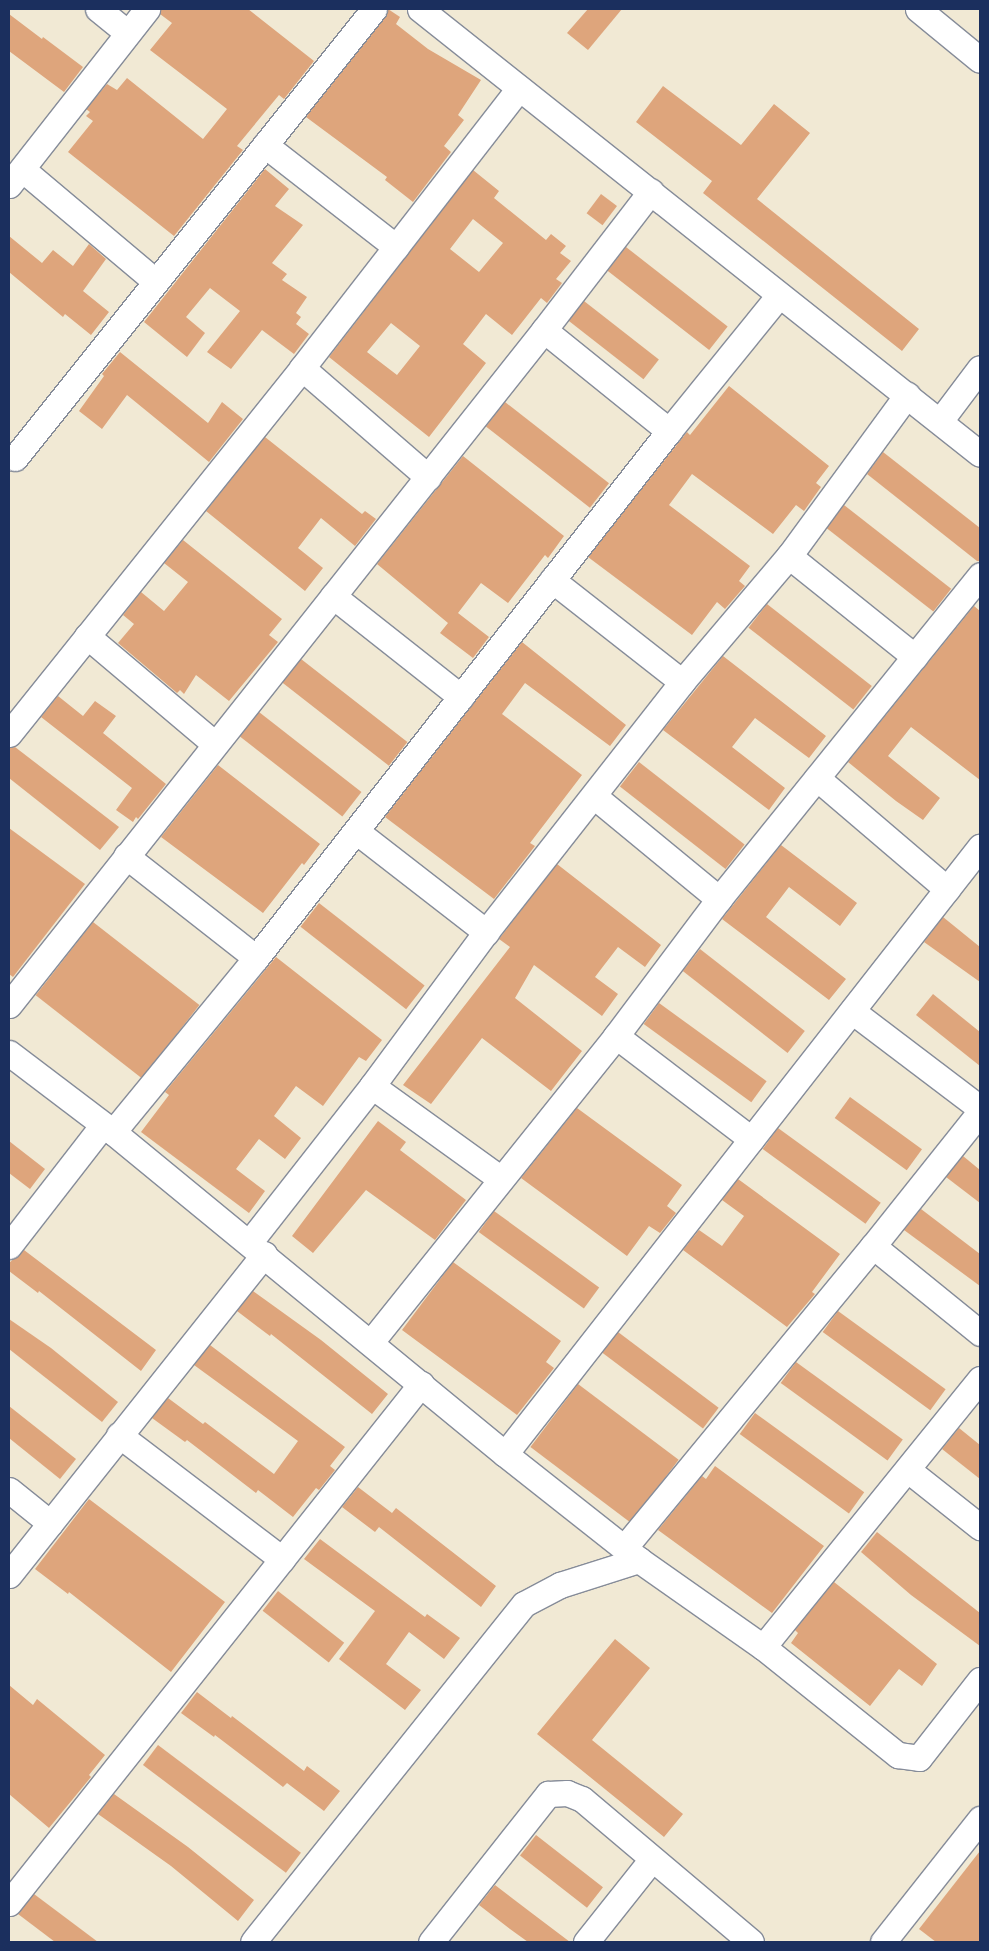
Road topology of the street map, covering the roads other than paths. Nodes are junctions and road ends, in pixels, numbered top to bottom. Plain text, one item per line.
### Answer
1 (98, 9) edge
2 (147, 9) edge
3 (374, 9) edge
4 (420, 9) edge
5 (918, 9) edge
6 (128, 33) junction
7 (980, 60) edge
8 (519, 88) junction
9 (266, 145) junction
10 (15, 177) edge
11 (651, 191) junction
12 (396, 247) junction
13 (156, 282) junction
14 (779, 295) junction
15 (544, 330) junction
16 (302, 368) junction
17 (980, 368) edge
18 (907, 395) junction
19 (940, 421) junction
20 (669, 431) junction
21 (980, 454) edge
22 (16, 458) dead end
23 (428, 476) junction
24 (790, 556) junction
25 (980, 575) edge
26 (552, 580) junction
27 (333, 596) junction
28 (87, 636) junction
29 (915, 657) junction
30 (682, 682) junction
31 (461, 697) junction
32 (9, 734) edge
33 (215, 744) junction
34 (817, 778) junction
35 (594, 796) junction
36 (356, 831) junction
37 (980, 846) edge
38 (126, 856) junction
39 (947, 889) junction
40 (719, 899) junction
41 (486, 932) junction
42 (256, 958) junction
43 (9, 1005) edge
44 (852, 1011) junction
45 (616, 1036) junction
46 (9, 1053) edge
47 (372, 1086) junction
48 (980, 1108) edge
49 (980, 1112) edge
50 (108, 1128) junction
51 (752, 1139) junction
52 (502, 1179) junction
53 (9, 1246) edge
54 (873, 1246) junction
55 (256, 1248) junction
56 (980, 1333) edge
57 (370, 1342) junction
58 (980, 1379) edge
59 (421, 1384) junction
60 (119, 1436) junction
61 (505, 1454) junction
62 (908, 1470) junction
63 (9, 1490) edge
64 (50, 1523) junction
65 (980, 1527) edge
66 (631, 1554) junction
67 (282, 1559) junction
68 (9, 1575) edge
69 (763, 1647) junction
70 (980, 1680) edge
71 (980, 1819) edge
72 (652, 1859) junction
73 (9, 1903) edge
74 (747, 1941) edge
75 (253, 1942) edge
76 (430, 1942) edge
77 (586, 1942) edge
78 (883, 1942) edge

1 - 6 street
2 - 6 street
3 - 9 street
4 - 8 street
5 - 7 street
6 - 10 street
8 - 11 street
8 - 12 street
9 - 12 street
9 - 13 street
10 - 13 street
11 - 14 street
11 - 15 street
12 - 16 street
13 - 22 street
14 - 18 street
14 - 20 street
15 - 20 street
15 - 23 street
16 - 23 street
16 - 28 street
17 - 19 street
18 - 19 street
18 - 24 street
19 - 21 street
20 - 26 street
23 - 27 street
24 - 29 street
24 - 30 street
25 - 29 street
26 - 30 street
26 - 31 street
27 - 31 street
27 - 33 street
28 - 32 street
28 - 33 street
29 - 34 street
30 - 35 street
31 - 36 street
33 - 38 street
34 - 39 street
34 - 40 street
35 - 40 street
35 - 41 street
36 - 41 street
36 - 42 street
37 - 39 street
38 - 42 street
38 - 43 street
39 - 44 street
40 - 45 street
41 - 47 street
42 - 50 street
44 - 48 street
44 - 51 street
45 - 51 street
45 - 52 street
46 - 50 street
47 - 52 street
47 - 55 street
49 - 54 street
50 - 53 street
50 - 55 street
51 - 61 street
52 - 57 street
54 - 56 street
54 - 66 street
55 - 57 street
55 - 60 street
57 - 59 street
58 - 62 street
59 - 61 street
59 - 67 street
60 - 64 street
60 - 67 street
61 - 66 street
62 - 65 street
62 - 69 street
63 - 64 street
64 - 68 street
66 - 69 street
66 - 75 street
67 - 73 street
69 - 70 street
71 - 78 street
72 - 74 street
72 - 76 street
72 - 77 street

